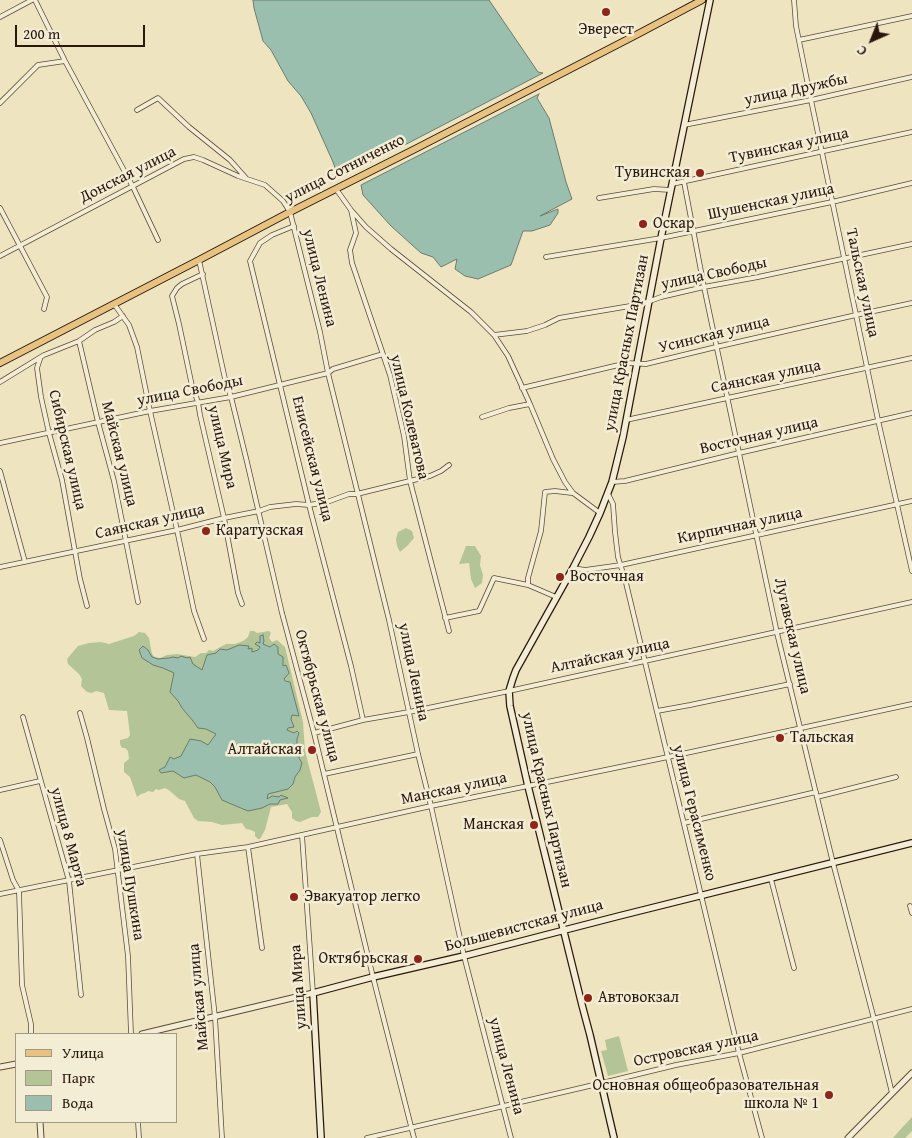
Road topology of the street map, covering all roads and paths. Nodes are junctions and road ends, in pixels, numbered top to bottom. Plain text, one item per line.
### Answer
1 (33, 0) edge
2 (702, 0) edge
3 (710, 0) edge
4 (794, 0) edge
5 (912, 16) edge
6 (0, 17) edge
7 (799, 40) junction
8 (65, 61) junction
9 (912, 76) edge
10 (810, 100) junction
11 (0, 103) edge
12 (137, 110) dead end
13 (684, 125) junction
14 (912, 132) edge
15 (822, 152) junction
16 (247, 179) junction
17 (684, 182) junction
18 (912, 183) edge
19 (133, 187) junction
20 (671, 187) junction
21 (336, 189) junction
22 (599, 198) dead end
23 (832, 202) junction
24 (0, 208) edge
25 (351, 210) junction
26 (290, 212) junction
27 (294, 226) junction
28 (693, 230) junction
29 (661, 238) junction
30 (158, 240) dead end
31 (912, 244) edge
32 (20, 246) junction
33 (0, 256) edge
34 (546, 257) dead end
35 (844, 258) junction
36 (199, 260) junction
37 (203, 274) junction
38 (704, 287) junction
39 (650, 301) junction
40 (912, 303) edge
41 (114, 304) junction
42 (44, 309) dead end
43 (856, 315) junction
44 (123, 316) junction
45 (494, 335) junction
46 (79, 341) junction
47 (716, 346) junction
48 (383, 354) junction
49 (912, 358) edge
50 (40, 359) junction
51 (0, 363) edge
52 (637, 364) junction
53 (868, 368) junction
54 (328, 373) junction
55 (0, 382) edge
56 (281, 385) junction
57 (522, 388) junction
58 (231, 397) junction
59 (727, 398) junction
60 (198, 402) junction
61 (530, 404) junction
62 (150, 411) junction
63 (912, 413) edge
64 (482, 417) dead end
65 (626, 420) junction
66 (878, 420) junction
67 (98, 422) junction
68 (49, 433) junction
69 (0, 443) edge
70 (739, 453) junction
71 (449, 465) dead end
72 (0, 471) edge
73 (410, 481) junction
74 (612, 482) junction
75 (573, 493) junction
76 (357, 494) junction
77 (608, 494) junction
78 (912, 501) edge
79 (898, 504) junction
80 (309, 505) junction
81 (259, 511) junction
82 (600, 513) junction
83 (224, 518) junction
84 (177, 530) junction
85 (756, 535) junction
86 (126, 541) junction
87 (76, 552) junction
88 (25, 562) junction
89 (621, 565) junction
90 (0, 567) edge
91 (573, 568) junction
92 (912, 571) edge
93 (528, 585) junction
94 (556, 597) junction
95 (138, 602) dead end
96 (912, 602) edge
97 (242, 604) dead end
98 (87, 606) dead end
99 (446, 618) junction
100 (448, 631) dead end
101 (778, 633) junction
102 (204, 639) dead end
103 (645, 661) junction
104 (790, 684) junction
105 (509, 691) junction
106 (912, 704) edge
107 (657, 711) junction
108 (409, 712) junction
109 (80, 713) dead end
110 (22, 717) dead end
111 (363, 720) junction
112 (800, 728) junction
113 (314, 733) junction
114 (418, 754) junction
115 (668, 757) junction
116 (324, 774) junction
117 (896, 778) dead end
118 (40, 781) junction
119 (528, 786) junction
120 (0, 790) edge
121 (816, 795) junction
122 (431, 806) junction
123 (684, 823) junction
124 (337, 827) junction
125 (302, 834) junction
126 (0, 840) edge
127 (912, 843) edge
128 (248, 847) junction
129 (197, 854) junction
130 (833, 863) junction
131 (118, 871) junction
132 (771, 879) junction
133 (69, 881) junction
134 (19, 890) junction
135 (0, 894) edge
136 (702, 895) junction
137 (910, 906) dead end
138 (912, 913) edge
139 (563, 930) junction
140 (262, 948) dead end
141 (464, 956) junction
142 (794, 968) dead end
143 (373, 977) junction
144 (313, 993) junction
145 (81, 995) dead end
146 (912, 1009) edge
147 (215, 1017) junction
148 (874, 1018) junction
149 (31, 1033) edge
150 (131, 1033) edge
151 (146, 1033) edge
152 (739, 1053) junction
153 (15, 1064) edge
154 (0, 1067) edge
155 (912, 1073) edge
156 (602, 1083) junction
157 (892, 1093) junction
158 (504, 1106) junction
159 (40, 1123) edge
160 (138, 1123) edge
161 (412, 1128) junction
162 (41, 1138) edge
163 (139, 1138) edge
164 (222, 1138) edge
165 (321, 1138) edge
166 (367, 1138) edge
167 (414, 1138) edge
168 (511, 1138) edge
169 (614, 1138) edge
170 (762, 1138) edge
171 (848, 1138) edge

1 - 6 street
1 - 8 street
2 - 21 main road, улица Сотниченко
3 - 13 main road, улица Красных Партизан
4 - 7 street, Тальская улица
5 - 7 street
7 - 10 street, Тальская улица
8 - 11 street
8 - 19 street
9 - 10 street, улица Дружбы
10 - 13 street, улица Дружбы
10 - 15 street, Тальская улица
12 - 16 street
13 - 20 main road, улица Красных Партизан
14 - 15 street, Тувинская улица
15 - 17 street, Тувинская улица
15 - 23 street, Тальская улица
16 - 19 street, Донская улица
16 - 26 street, Донская улица
17 - 20 street, Тувинская улица
17 - 28 street, Лугавская улица
18 - 23 street, Шушенская улица
19 - 30 street
19 - 32 street, Донская улица
20 - 22 street, Тувинская улица
20 - 29 main road, улица Красных Партизан
21 - 25 street
21 - 26 main road, улица Сотниченко
23 - 28 street, Шушенская улица
23 - 35 street, Тальская улица
24 - 32 street
25 - 45 street
25 - 48 street, улица Колеватова
26 - 27 street, улица Ленина
26 - 36 main road, улица Сотниченко
27 - 54 street, улица Ленина
27 - 56 street, Енисейская улица
28 - 29 street, Шушенская улица
28 - 38 street, Лугавская улица
29 - 34 street, Шушенская улица
29 - 39 main road, улица Красных Партизан
31 - 35 street, улица Свободы
32 - 33 street, Донская улица
32 - 42 street
35 - 38 street, улица Свободы
35 - 43 street, Тальская улица
36 - 37 street, Октябрьская улица
36 - 41 main road, улица Сотниченко
37 - 58 street, Октябрьская улица
37 - 60 street, улица Мира
38 - 39 street, улица Свободы
38 - 47 street, Лугавская улица
39 - 45 street, улица Свободы
39 - 52 main road, улица Красных Партизан
40 - 43 street, Усинская улица
41 - 44 street
41 - 51 main road, улица Сотниченко
43 - 47 street, Усинская улица
43 - 53 street, Тальская улица
44 - 46 street
44 - 62 street
45 - 57 street
46 - 50 street
46 - 67 street, Майская улица
47 - 52 street, Усинская улица
47 - 59 street, Лугавская улица
48 - 54 street, улица Свободы
48 - 73 street, улица Колеватова
49 - 53 street, Саянская улица
50 - 55 street
50 - 68 street, Сибирская улица
52 - 57 street, Усинская улица
52 - 65 main road, улица Красных Партизан
53 - 59 street, Саянская улица
53 - 66 street, Тальская улица
54 - 56 street, улица Свободы
54 - 76 street, улица Ленина
56 - 58 street, улица Свободы
56 - 80 street, Енисейская улица
57 - 61 street
58 - 60 street, улица Свободы
58 - 81 street, Октябрьская улица
59 - 65 street, Саянская улица
59 - 70 street, Лугавская улица
60 - 62 street, улица Свободы
60 - 83 street, улица Мира
61 - 64 street
61 - 75 street
62 - 67 street, улица Свободы
62 - 84 street
63 - 66 street, Восточная улица
65 - 74 main road, улица Красных Партизан
66 - 70 street, Восточная улица
66 - 79 street, Тальская улица
67 - 68 street, улица Свободы
67 - 86 street, Майская улица
68 - 69 street, улица Свободы
68 - 87 street, Сибирская улица
70 - 74 street, Восточная улица
70 - 85 street, Лугавская улица
71 - 73 street, Саянская улица
72 - 88 street
73 - 76 street, Саянская улица
73 - 99 street, улица Колеватова
74 - 77 main road, улица Красных Партизан
75 - 82 street
75 - 93 street
76 - 80 street, Саянская улица
76 - 108 street, улица Ленина
77 - 82 main road, улица Красных Партизан
77 - 89 street, улица Герасименко
78 - 79 street, Кирпичная улица
79 - 85 street, Кирпичная улица
79 - 92 street, Тальская улица
80 - 81 street, Саянская улица
80 - 111 street, Енисейская улица
81 - 83 street, Саянская улица
81 - 113 street, Октябрьская улица
82 - 91 main road, улица Красных Партизан
83 - 84 street, Саянская улица
83 - 97 street, улица Мира
84 - 86 street, Саянская улица
84 - 102 street
85 - 89 street, Кирпичная улица
85 - 101 street, Лугавская улица
86 - 87 street, Саянская улица
86 - 95 street, Майская улица
87 - 88 street, Саянская улица
87 - 98 street, Сибирская улица
88 - 90 street, Саянская улица
89 - 91 street, Кирпичная улица
89 - 103 street, улица Герасименко
91 - 94 main road, улица Красных Партизан
93 - 94 street
93 - 99 street
94 - 105 main road, улица Красных Партизан
96 - 101 street, Алтайская улица
99 - 100 street, улица Колеватова
101 - 103 street, Алтайская улица
101 - 104 street, Лугавская улица
103 - 105 street, Алтайская улица
103 - 107 street, улица Герасименко
104 - 107 street
104 - 112 street, Лугавская улица
105 - 108 street, Алтайская улица
105 - 119 main road, улица Красных Партизан
106 - 112 street, Манская улица
107 - 115 street, улица Герасименко
108 - 111 street, Алтайская улица
108 - 114 street, улица Ленина
109 - 131 street, улица Пушкина
110 - 118 street, улица 8 Марта
111 - 113 street, Алтайская улица
112 - 115 street, Манская улица
112 - 121 street, Лугавская улица
113 - 116 street, Октябрьская улица
114 - 116 street
114 - 122 street, улица Ленина
115 - 119 street, Манская улица
115 - 123 street, улица Герасименко
116 - 124 street, Октябрьская улица
117 - 121 street
118 - 120 street
118 - 133 street, улица 8 Марта
119 - 122 street, Манская улица
119 - 139 main road, улица Красных Партизан
121 - 123 street
121 - 130 street, Лугавская улица
122 - 124 street, Манская улица
122 - 141 street, улица Ленина
123 - 136 street, улица Герасименко
124 - 125 street, Манская улица
124 - 143 street, Октябрьская улица
125 - 128 street, Манская улица
125 - 144 street, улица Мира
126 - 134 street
127 - 130 main road, Большевистская улица
128 - 129 street, Манская улица
128 - 140 street
129 - 131 street, Манская улица
129 - 147 street, Майская улица
130 - 132 main road, Большевистская улица
130 - 148 street, Лугавская улица
131 - 133 street, Манская улица
131 - 150 street, улица Пушкина
132 - 136 main road, Большевистская улица
132 - 142 street
133 - 134 street, Манская улица
133 - 145 street, улица 8 Марта
134 - 135 street, Манская улица
134 - 149 street
136 - 139 main road, Большевистская улица
136 - 152 street, улица Герасименко
137 - 138 street
139 - 141 main road, Большевистская улица
139 - 156 main road, улица Красных Партизан
141 - 143 main road, Большевистская улица
141 - 158 street, улица Ленина
143 - 144 main road, Большевистская улица
143 - 161 street, Октябрьская улица
144 - 147 street, Большевистская улица
144 - 165 main road, улица Мира
146 - 148 street, Островская улица
147 - 151 street, Большевистская улица
147 - 164 street, Майская улица
148 - 152 street, Островская улица
148 - 157 street, Лугавская улица
152 - 156 street, Островская улица
152 - 170 street, улица Герасименко
153 - 154 street
155 - 157 street
156 - 158 street, Островская улица
156 - 169 main road, улица Красных Партизан
157 - 171 street
158 - 161 street, Островская улица
158 - 168 street, улица Ленина
159 - 162 street
160 - 163 street
161 - 166 street, Островская улица
161 - 167 street, Октябрьская улица

